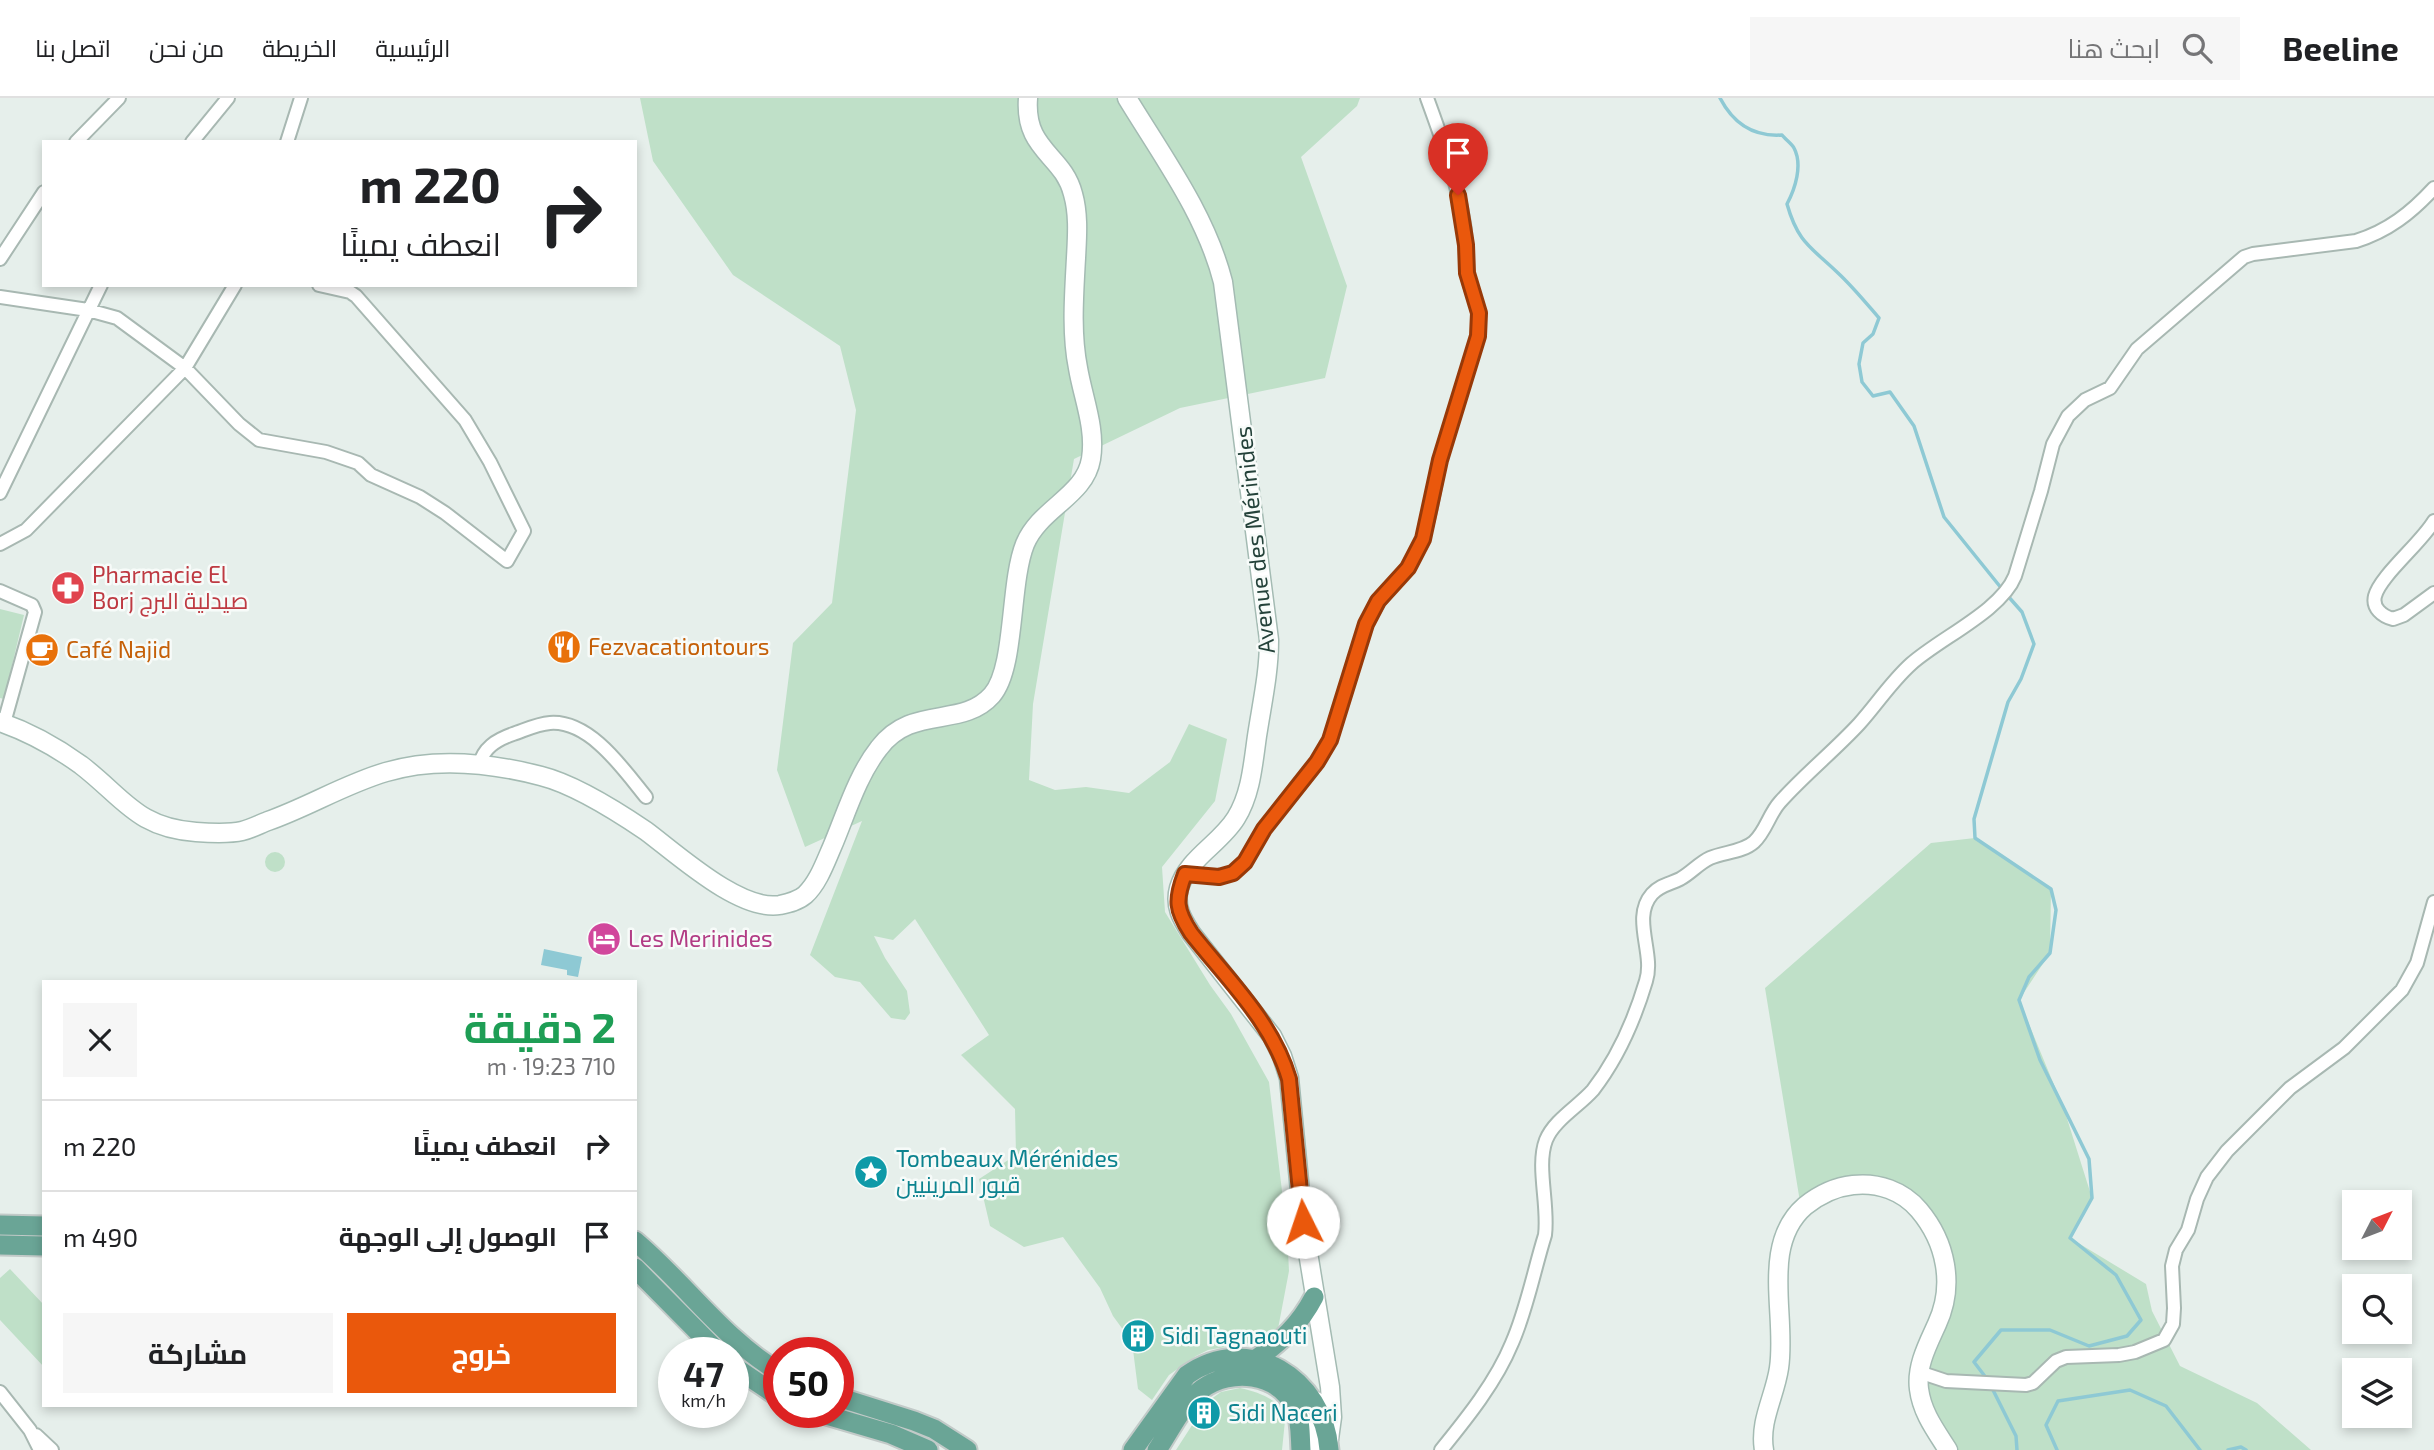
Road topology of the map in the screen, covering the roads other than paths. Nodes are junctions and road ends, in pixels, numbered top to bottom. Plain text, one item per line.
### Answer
1 (119, 98) edge
2 (228, 98) edge
3 (301, 98) edge
4 (1028, 98) edge
5 (1127, 98) edge
6 (1427, 98) edge
7 (78, 140) edge
8 (194, 140) edge
9 (288, 140) edge
10 (2434, 188) edge
11 (42, 195) edge
12 (0, 259) edge
13 (100, 287) edge
14 (234, 287) edge
15 (328, 287) edge
16 (0, 297) edge
17 (88, 310) junction
18 (185, 369) junction
19 (0, 493) edge
20 (2434, 521) edge
21 (0, 544) edge
22 (0, 591) edge
23 (2434, 593) edge
24 (2, 722) edge
25 (479, 766) junction
26 (646, 797) dead end
27 (1185, 874) junction
28 (2434, 902) edge
29 (0, 1225) edge
30 (42, 1226) edge
31 (637, 1243) edge
32 (0, 1245) edge
33 (42, 1246) edge
34 (637, 1270) edge
35 (1314, 1297) junction
36 (703, 1337) edge
37 (1256, 1359) junction
38 (763, 1362) edge
39 (1325, 1364) junction
40 (1919, 1372) junction
41 (0, 1392) edge
42 (854, 1402) edge
43 (1315, 1406) junction
44 (854, 1423) edge
45 (30, 1430) junction
46 (1323, 1448) edge
47 (40, 1450) edge
48 (52, 1450) edge
49 (928, 1450) edge
50 (967, 1450) edge
51 (1133, 1450) edge
52 (1157, 1450) edge
53 (1301, 1450) edge
54 (1441, 1450) edge
55 (1764, 1450) edge
56 (1948, 1450) edge

1 - 7 street
2 - 8 street
3 - 9 street
4 - 25 main road
5 - 27 main road, Avenue des Mérinides
6 - 27 street
10 - 54 street
11 - 12 street
13 - 17 street
14 - 18 street
15 - 18 street
16 - 17 street
17 - 18 street
17 - 19 street
18 - 21 street
20 - 23 street
22 - 24 street
24 - 25 main road
25 - 26 street
27 - 35 main road, Avenue des Mérinides
28 - 40 street
29 - 30 main road
31 - 38 main road
32 - 33 main road
34 - 36 main road
35 - 37 main road
35 - 39 main road, Avenue des Mérinides
37 - 43 main road
37 - 51 main road
39 - 43 main road
39 - 46 main road, Avenue des Mérinides
40 - 55 main road
40 - 56 main road
41 - 45 street
42 - 50 main road
43 - 46 main road
44 - 49 main road
45 - 47 street
45 - 48 street
52 - 53 main road

